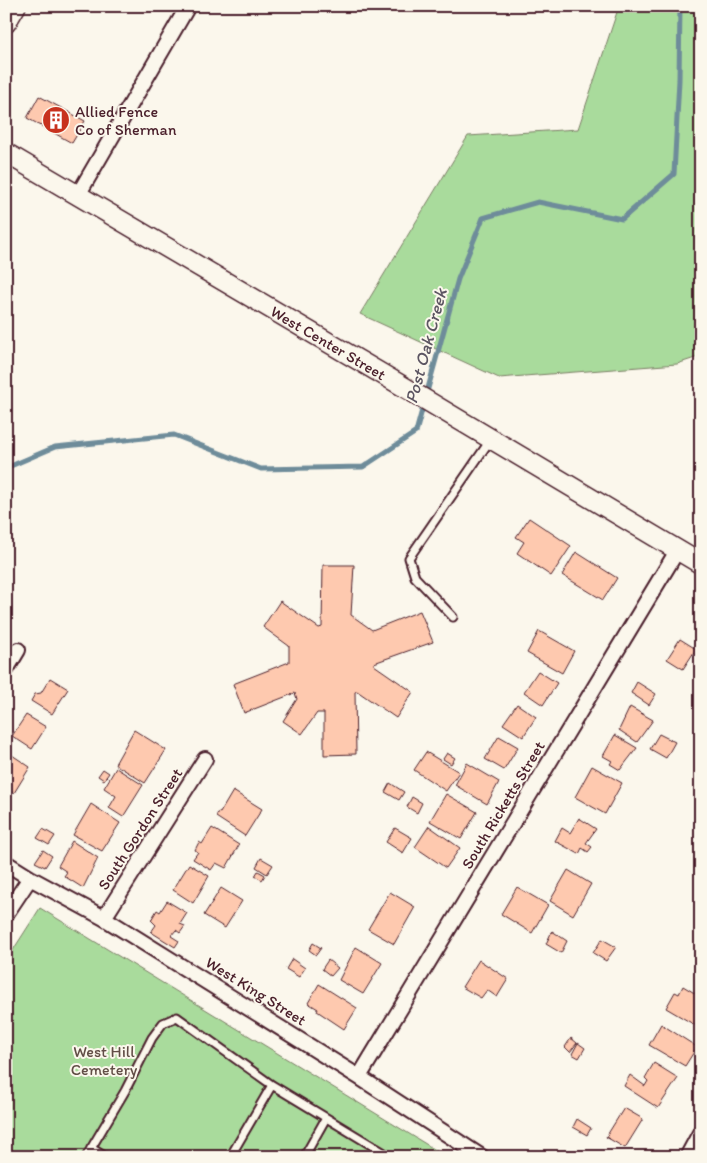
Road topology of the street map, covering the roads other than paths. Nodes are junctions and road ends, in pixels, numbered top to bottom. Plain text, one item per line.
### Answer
1 (16, 6) edge
2 (188, 6) edge
3 (6, 23) edge
4 (6, 153) edge
5 (78, 195) junction
6 (492, 439) junction
7 (678, 550) junction
8 (701, 564) edge
9 (453, 617) dead end
10 (18, 650) dead end
11 (6, 670) edge
12 (205, 759) dead end
13 (6, 863) edge
14 (30, 878) junction
15 (6, 914) edge
16 (104, 918) junction
17 (359, 1077) junction
18 (272, 1085) junction
19 (326, 1118) junction
20 (701, 1131) edge
21 (91, 1148) junction
22 (381, 1154) edge
23 (86, 1157) edge
24 (106, 1157) edge
25 (230, 1157) edge
26 (304, 1157) edge
27 (391, 1157) edge
28 (482, 1157) edge
29 (686, 1157) edge

1 - 3 street
2 - 5 street
4 - 5 street, West Center Street
5 - 6 street, West Center Street
6 - 7 street, West Center Street
6 - 9 lane
7 - 8 street, West Center Street
7 - 17 street, South Ricketts Street
10 - 11 street
12 - 16 street, South Gordon Street
13 - 14 street, West King Street
14 - 15 street
14 - 16 street, West King Street
16 - 17 street, West King Street
17 - 28 street, West King Street
18 - 19 lane
18 - 21 lane
18 - 25 lane
19 - 22 lane
19 - 26 lane
20 - 29 street
21 - 23 lane
21 - 24 lane
22 - 27 lane

